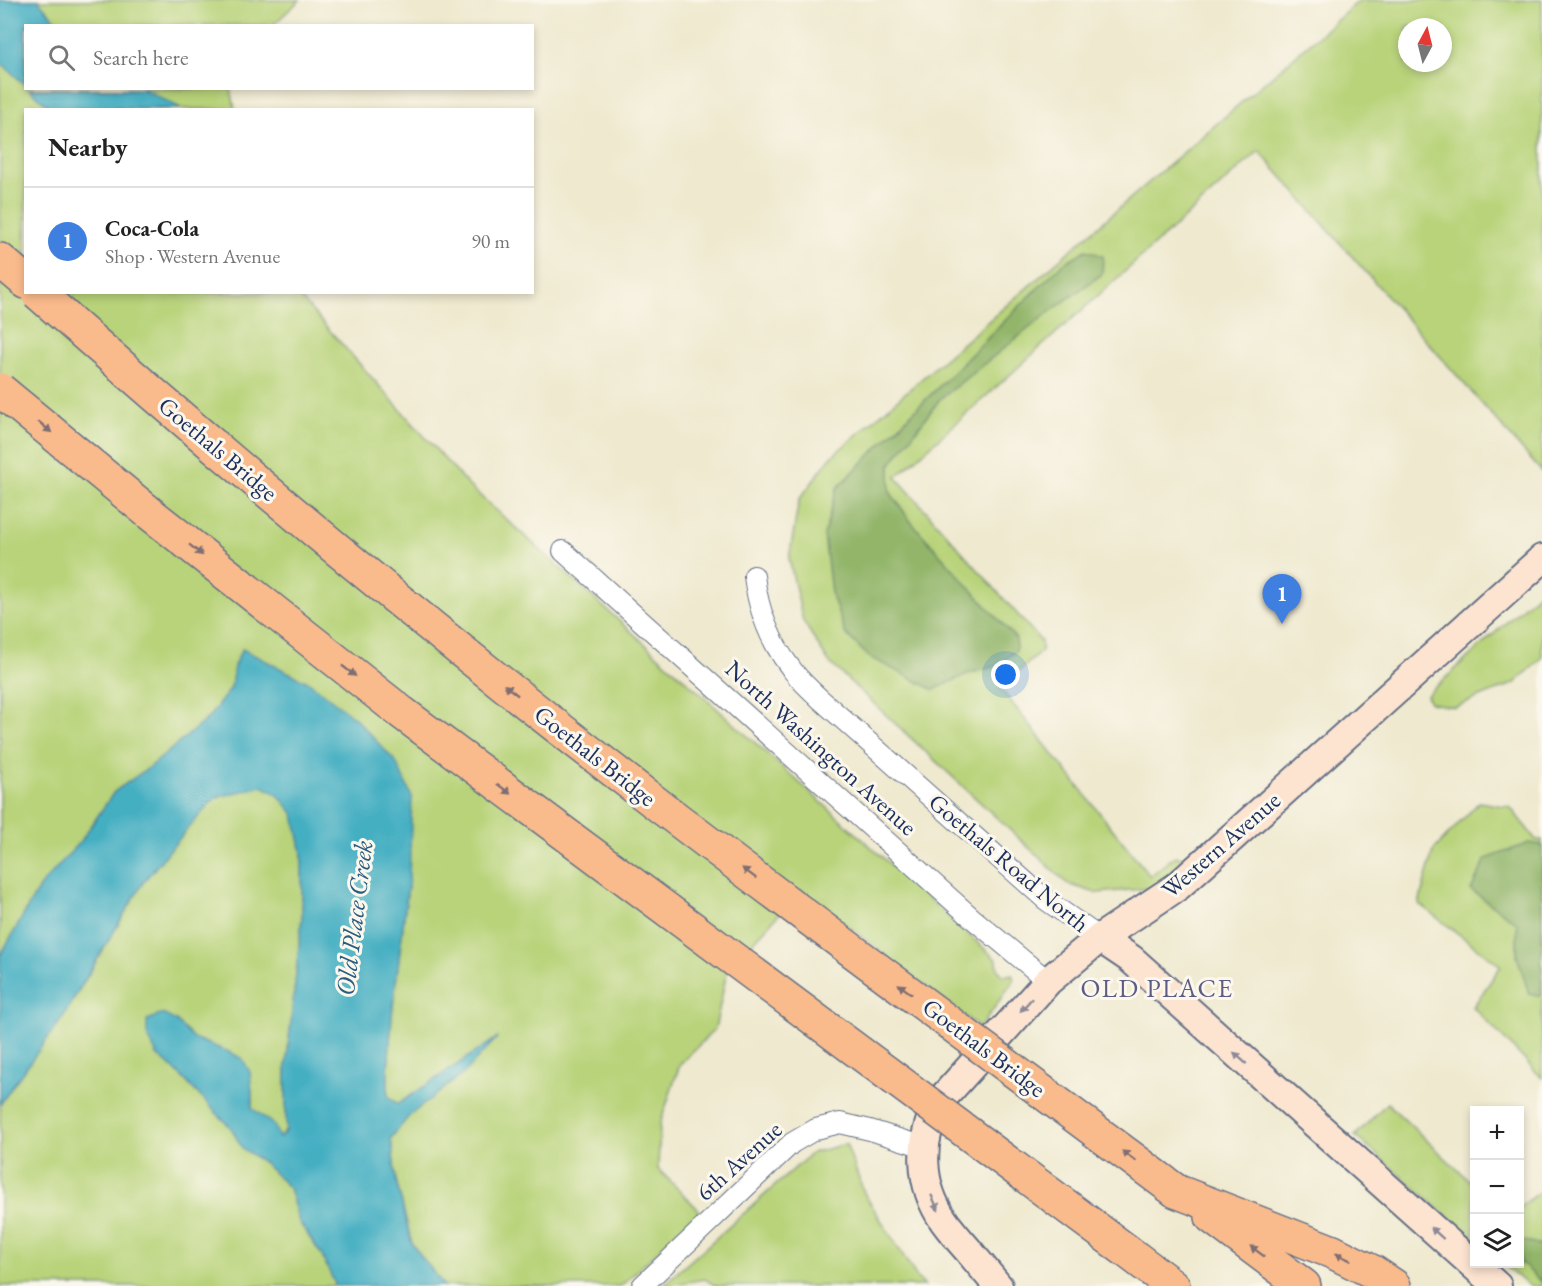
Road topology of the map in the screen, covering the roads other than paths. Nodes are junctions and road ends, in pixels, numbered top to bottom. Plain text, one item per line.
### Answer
1 (0, 260) edge
2 (24, 280) edge
3 (39, 294) edge
4 (0, 390) edge
5 (563, 550) dead end
6 (1542, 559) edge
7 (754, 576) dead end
8 (1100, 938) junction
9 (1048, 981) junction
10 (924, 1147) junction
11 (1176, 1191) junction
12 (642, 1286) edge
13 (998, 1286) edge
14 (1173, 1286) edge
15 (1305, 1286) edge
16 (1394, 1286) edge
17 (1497, 1286) edge

1 - 2 highway
11 -> 3 highway, Goethals Bridge, bridge
4 -> 14 highway, bridge
5 - 9 street, North Washington Avenue
6 - 8 street, Western Avenue
7 - 8 street, Goethals Road North
8 - 9 street, Western Avenue
17 -> 8 street, Goethals Road North
9 -> 10 street, Western Avenue
10 - 12 street, 6th Avenue
10 -> 13 street, Western Avenue
15 -> 11 highway, Goethals Bridge
16 -> 11 highway

